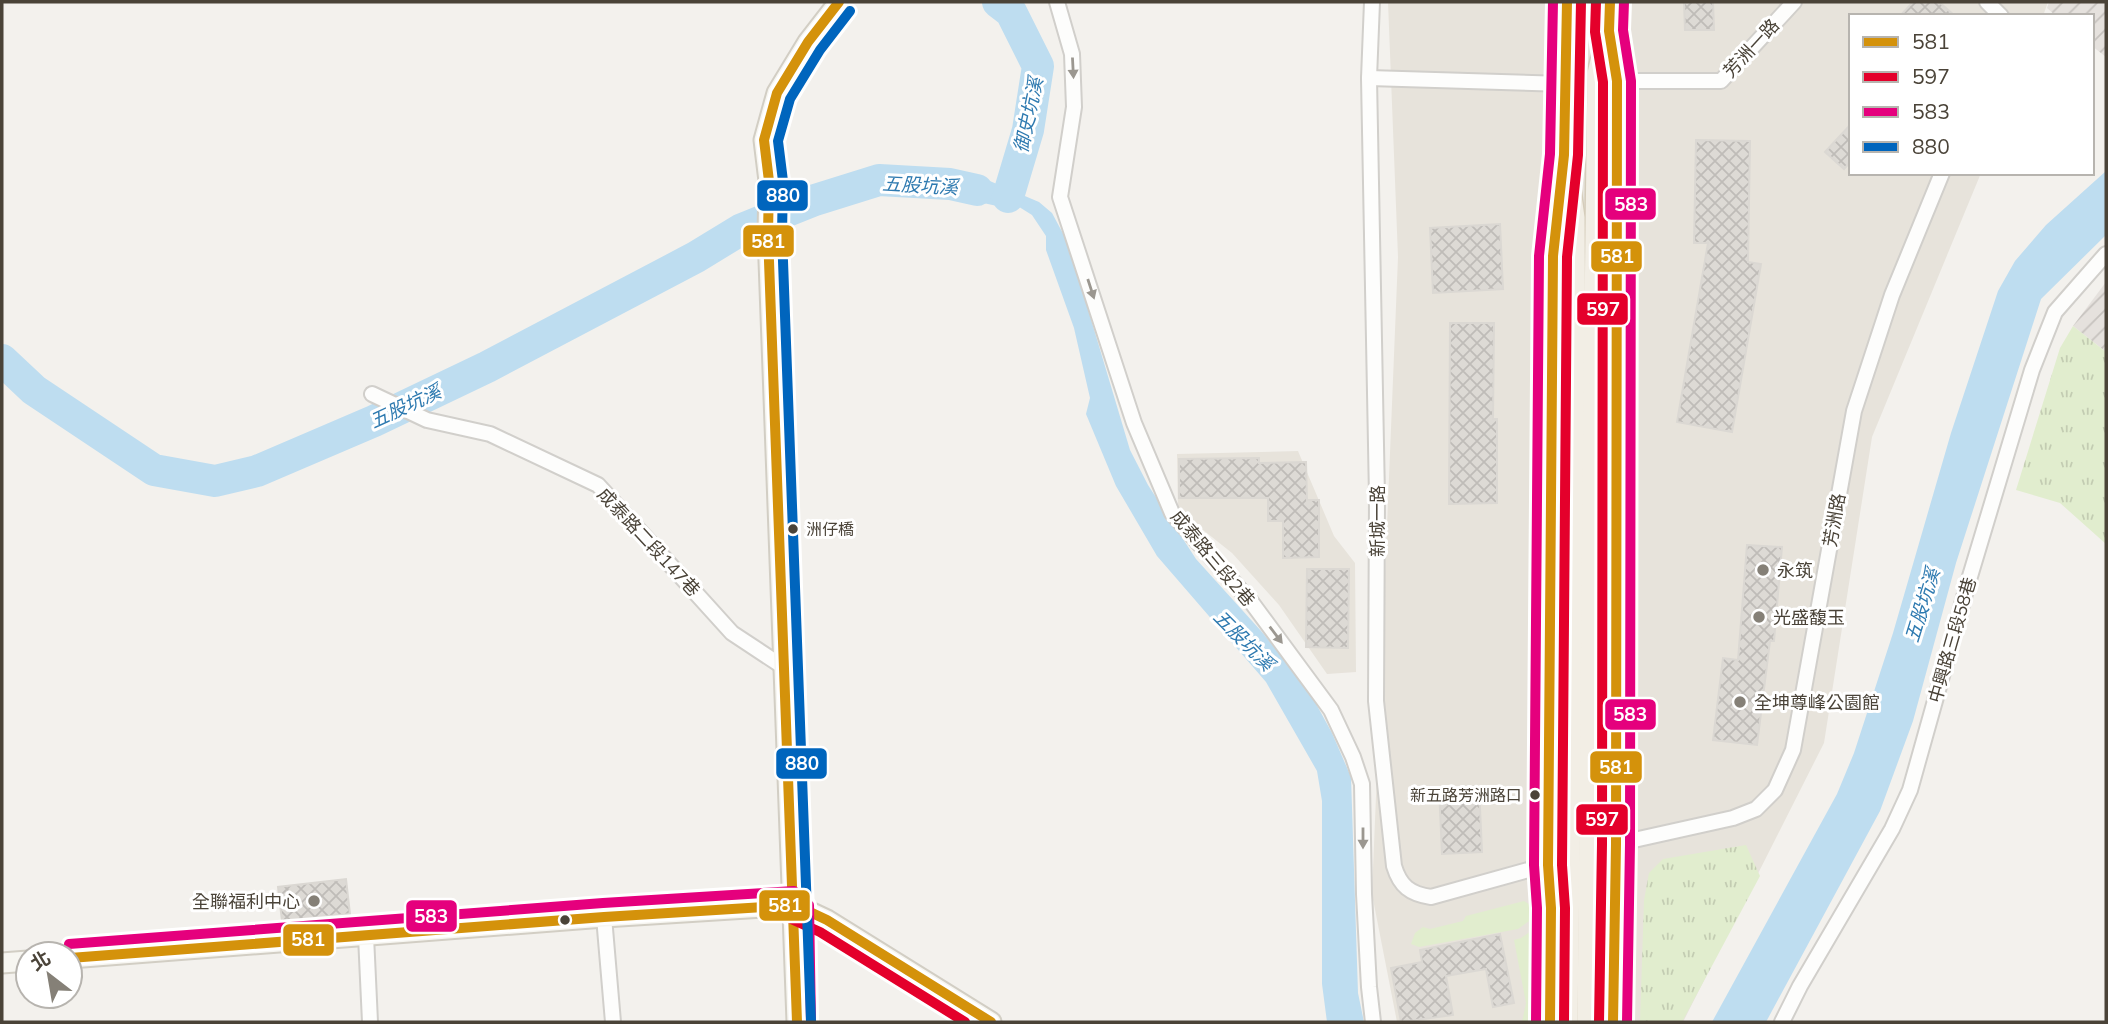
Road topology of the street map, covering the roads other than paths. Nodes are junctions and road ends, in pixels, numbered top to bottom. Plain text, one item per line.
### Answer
1 (839, 2) edge
2 (1057, 2) edge
3 (1372, 2) edge
4 (1567, 2) edge
5 (1610, 2) edge
6 (1794, 2) edge
7 (1609, 31) junction
8 (1369, 78) junction
9 (1617, 81) junction
10 (1565, 84) junction
11 (1564, 155) junction
12 (1941, 175) edge
13 (2106, 254) edge
14 (1585, 395) junction
15 (376, 396) dead end
16 (785, 668) junction
17 (1616, 844) junction
18 (1548, 865) junction
19 (795, 905) junction
20 (604, 917) junction
21 (366, 936) junction
22 (1551, 950) junction
23 (1613, 952) junction
24 (84, 957) edge
25 (370, 1022) edge
26 (613, 1022) edge
27 (797, 1022) edge
28 (991, 1022) edge
29 (1373, 1022) edge
30 (1550, 1022) edge
31 (1566, 1022) edge
32 (1589, 1022) edge
33 (1613, 1022) edge
34 (1782, 1022) edge

1 - 16 main road
2 -> 29 street, 成泰路三段2巷
3 - 8 street, 新城一路
4 - 10 main road
5 - 7 main road
6 - 9 street, 芳洲一路
7 - 9 main road
7 - 14 main road
8 - 10 street
8 - 18 street, 新城一路
9 - 17 main road
10 - 11 main road
11 - 14 main road
11 - 18 main road
12 - 17 street, 芳洲路
13 - 34 street, 中興路三段58巷
14 - 31 main road, bridge
14 - 32 main road, bridge
15 - 16 street, 成泰路二段147巷
16 - 19 main road
17 - 18 street, 新城一路
17 - 23 main road
18 - 22 main road
19 - 20 main road
19 - 27 main road
19 - 28 main road
20 - 21 main road
20 - 26 street
21 - 24 main road
21 - 25 street
22 - 23 main road
22 - 30 main road
23 - 33 main road

